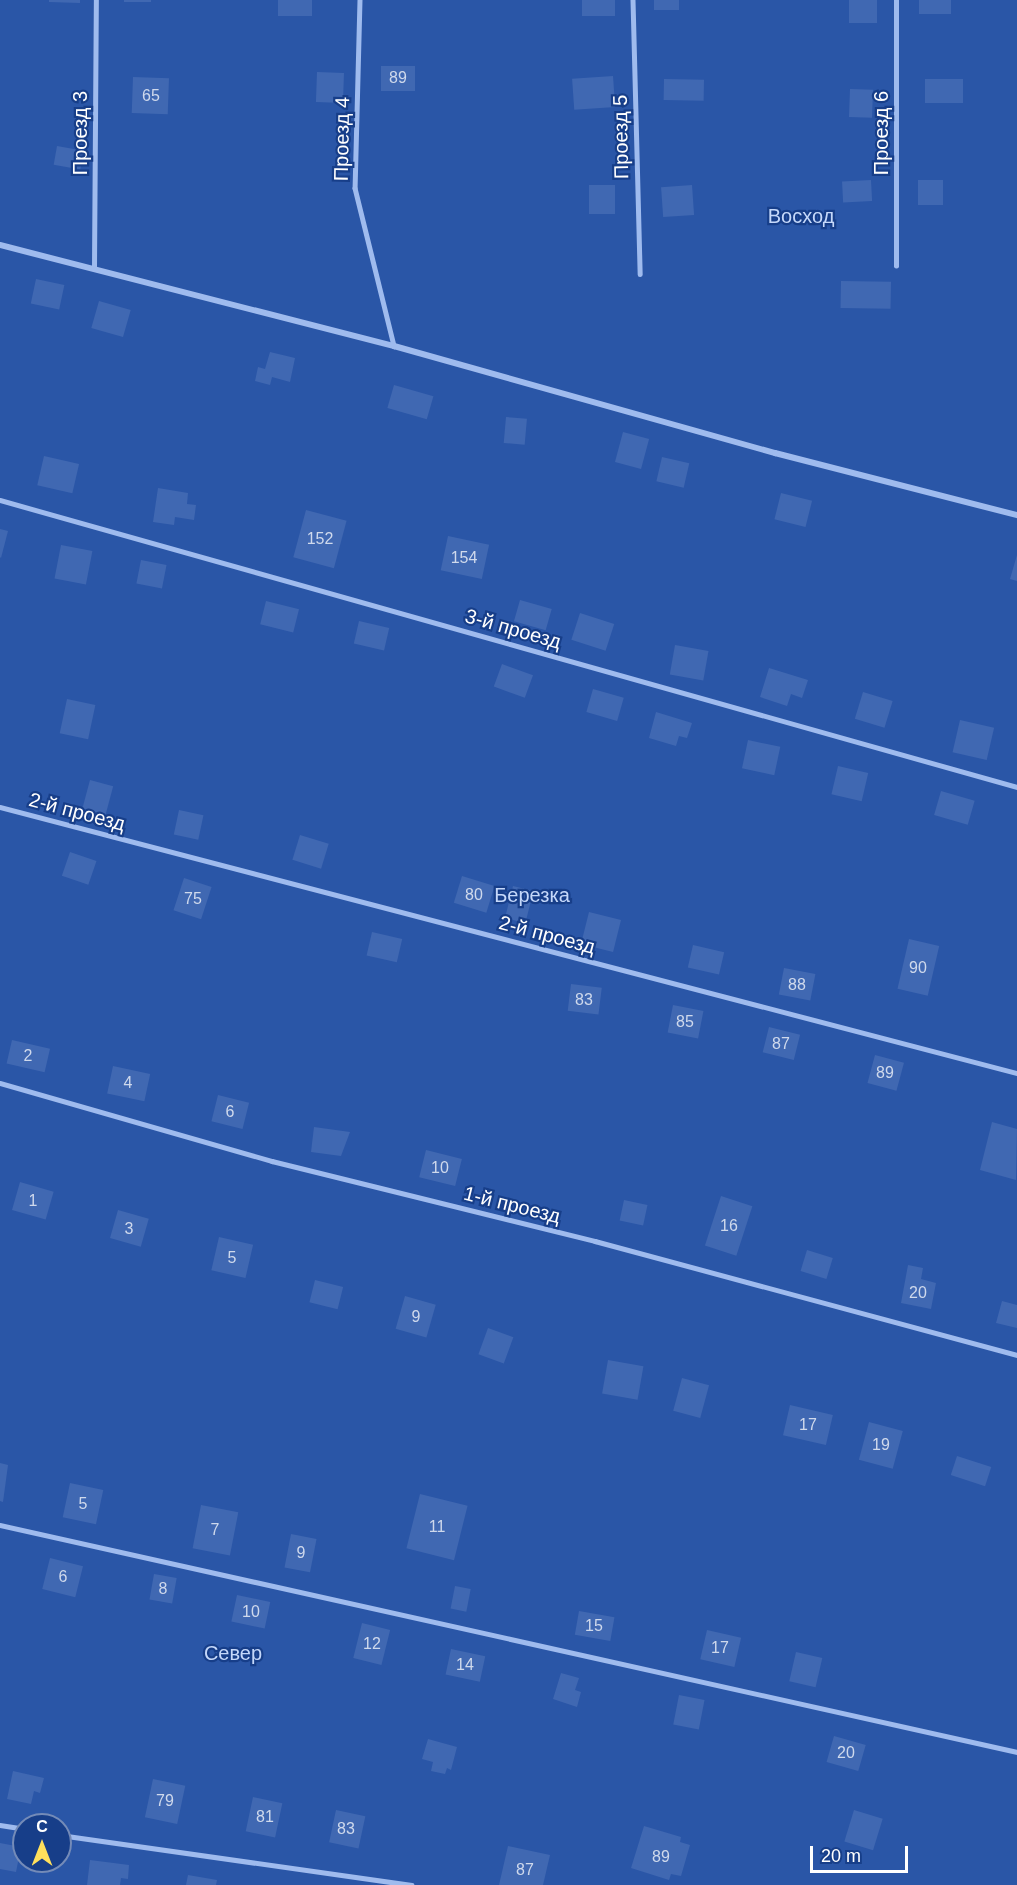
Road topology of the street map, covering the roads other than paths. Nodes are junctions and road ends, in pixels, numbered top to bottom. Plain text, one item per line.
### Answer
1 (96, 0) edge
2 (360, 0) edge
3 (633, 0) edge
4 (896, 0) edge
5 (0, 245) edge
6 (896, 266) dead end
7 (94, 267) junction
8 (640, 274) dead end
9 (394, 345) junction
10 (0, 501) edge
11 (1017, 515) edge
12 (1017, 787) edge
13 (0, 807) edge
14 (1017, 1073) edge
15 (0, 1083) edge
16 (1017, 1355) edge
17 (0, 1525) edge
18 (1017, 1752) edge
19 (72, 1837) edge
20 (411, 1885) edge

1 - 7 lane, Проезд 3
2 - 9 lane, Проезд 4
3 - 8 lane, Проезд 5
4 - 6 lane, Проезд 6
5 - 7 street
7 - 9 street
9 - 11 street
10 - 12 lane, 3-й проезд
13 - 14 lane, 2-й проезд
15 - 16 lane, 1-й проезд
17 - 18 lane
19 - 20 lane

